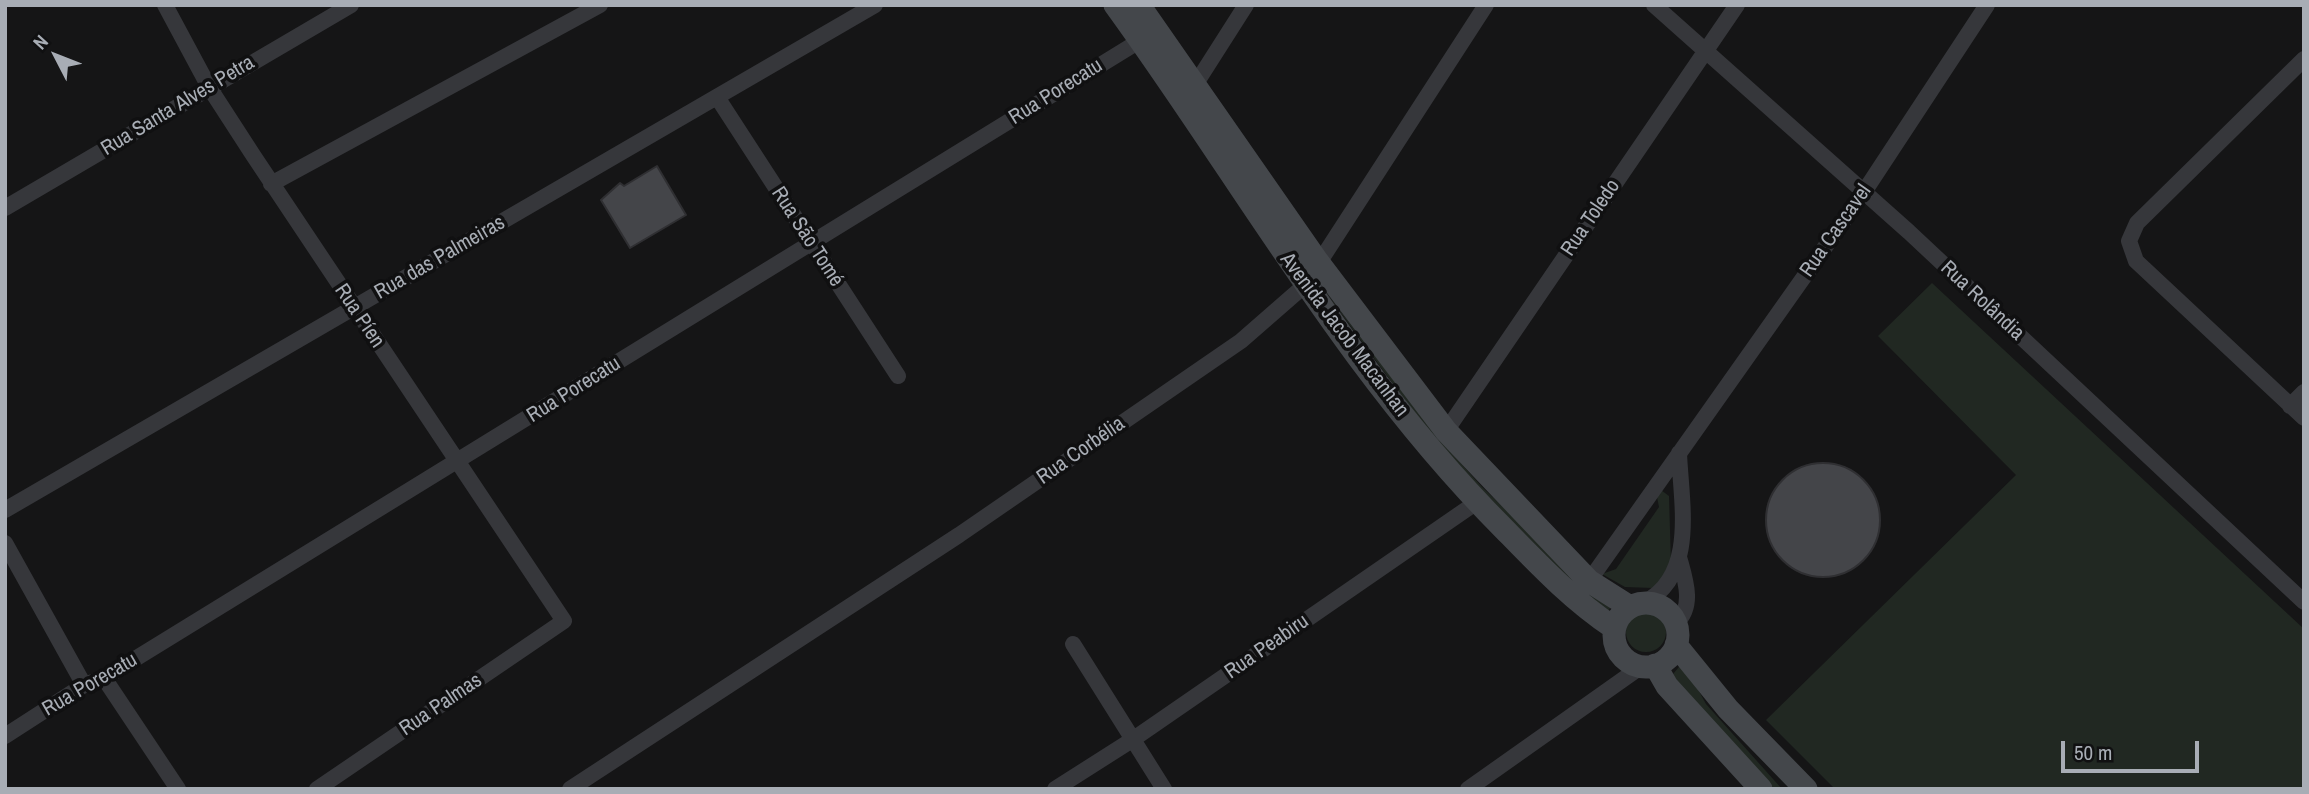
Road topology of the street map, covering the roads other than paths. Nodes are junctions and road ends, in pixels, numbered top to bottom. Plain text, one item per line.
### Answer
1 (166, 5) edge
2 (351, 5) edge
3 (600, 5) edge
4 (875, 5) edge
5 (1115, 5) edge
6 (1139, 5) edge
7 (1246, 5) edge
8 (1486, 5) edge
9 (1654, 5) edge
10 (1737, 5) edge
11 (1987, 5) edge
12 (1140, 40) junction
13 (1705, 51) junction
14 (2304, 58) edge
15 (1195, 85) junction
16 (209, 87) junction
17 (717, 97) junction
18 (271, 184) junction
19 (1864, 192) junction
20 (5, 208) edge
21 (810, 244) junction
22 (1318, 262) junction
23 (1304, 286) junction
24 (354, 308) junction
25 (898, 376) dead end
26 (2304, 392) edge
27 (2290, 405) junction
28 (2304, 418) edge
29 (1446, 431) junction
30 (1679, 453) junction
31 (457, 463) junction
32 (1477, 502) junction
33 (5, 510) edge
34 (5, 543) edge
35 (1679, 557) junction
36 (1588, 581) junction
37 (2304, 602) edge
38 (1637, 605) junction
39 (564, 621) joint
40 (1614, 628) junction
41 (1676, 634) junction
42 (1073, 644) dead end
43 (1649, 666) junction
44 (104, 678) junction
45 (84, 685) junction
46 (5, 736) edge
47 (1132, 740) junction
48 (178, 789) edge
49 (317, 789) edge
50 (570, 789) edge
51 (1055, 789) edge
52 (1164, 789) edge
53 (1468, 789) edge
54 (1761, 789) edge
55 (1805, 789) edge

1 - 16 street, Rua Píen
2 - 16 street, Rua Santa Alves Petra
3 - 18 street
4 - 17 street, Rua das Palmeiras
5 - 12 main road, Avenida Jacob Macanhan
6 - 15 main road, Avenida Jacob Macanhan
7 - 15 street
8 - 22 street, Rua Corbélia
9 - 13 street, Rua Rolândia
10 - 13 street, Rua Toledo
11 - 19 street, Rua Cascavel
12 - 21 street, Rua Porecatu
12 - 23 main road, Avenida Jacob Macanhan
13 - 19 street, Rua Rolândia
13 - 29 street, Rua Toledo
14 - 27 street
15 - 22 main road, Avenida Jacob Macanhan
16 - 18 street, Rua Píen
16 - 20 street, Rua Santa Alves Petra
17 - 21 street, Rua São Tomé
17 - 24 street, Rua das Palmeiras
18 - 24 street, Rua Píen
19 - 30 street, Rua Cascavel
19 - 37 street, Rua Rolândia
21 - 25 street, Rua São Tomé
21 - 31 street, Rua Porecatu
22 - 23 street, Rua Corbélia
22 - 29 main road, Avenida Jacob Macanhan
23 - 32 main road, Avenida Jacob Macanhan
23 - 50 street, Rua Corbélia
24 - 31 street, Rua Píen
24 - 33 street, Rua das Palmeiras
26 - 27 street
27 - 28 street
29 - 36 main road, Avenida Jacob Macanhan
30 - 35 street
30 - 36 street, Rua Cascavel
31 - 39 street, Rua Píen
31 - 44 street, Rua Porecatu
32 - 40 main road, Avenida Jacob Macanhan
32 - 47 street, Rua Peabiru
34 - 45 street
35 - 38 street
35 - 41 street
36 - 38 main road, Avenida Jacob Macanhan
38 - 40 main road
38 - 41 main road
39 - 49 street, Rua Palmas
40 - 43 main road
41 - 43 main road
41 - 55 main road
42 - 47 street
43 - 53 street
43 - 54 main road
44 - 45 street, Rua Porecatu
44 - 48 street
45 - 46 street, Rua Porecatu
47 - 51 street, Rua Peabiru
47 - 52 street

